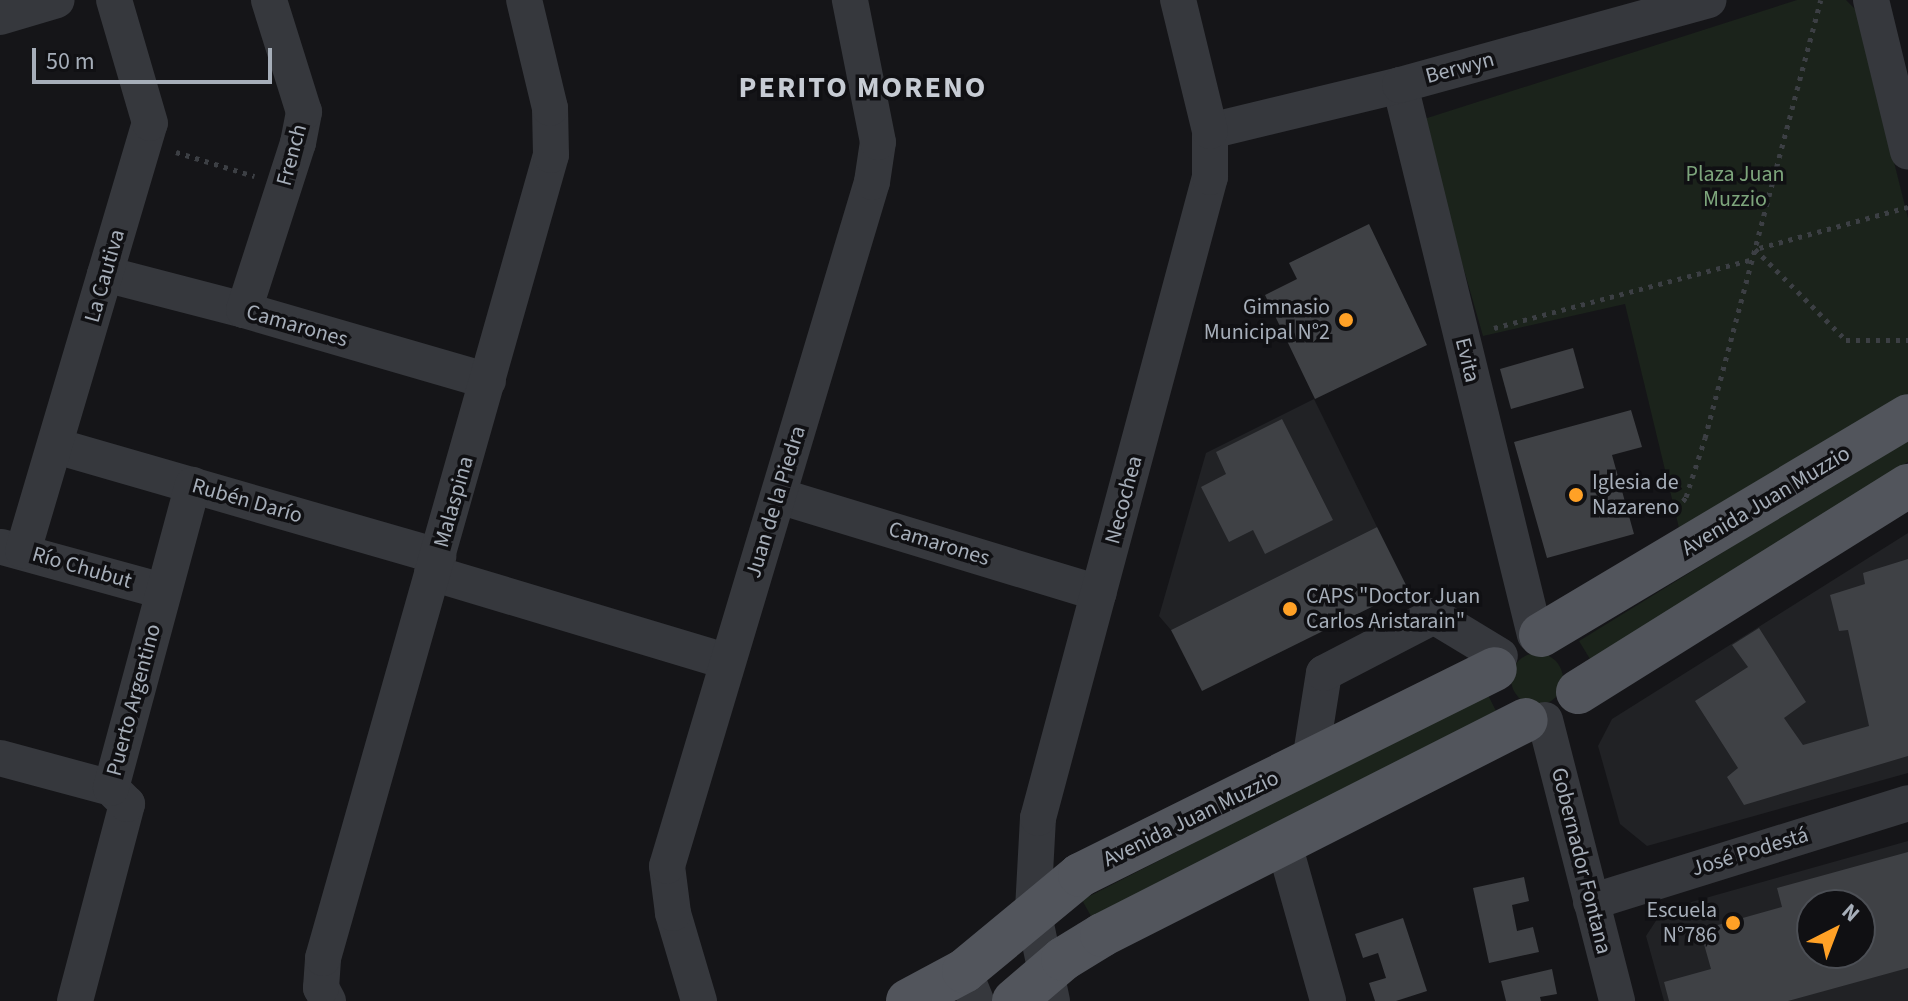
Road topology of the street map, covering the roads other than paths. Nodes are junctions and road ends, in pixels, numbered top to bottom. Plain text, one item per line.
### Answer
1 (57, 0) edge
2 (114, 0) edge
3 (269, 0) edge
4 (524, 0) edge
5 (850, 0) edge
6 (1178, 0) edge
7 (1709, 0) edge
8 (1871, 0) edge
9 (0, 17) edge
10 (1400, 85) junction
11 (1210, 131) junction
12 (1908, 152) edge
13 (105, 274) junction
14 (244, 310) junction
15 (488, 381) junction
16 (1908, 416) edge
17 (56, 446) junction
18 (193, 485) junction
19 (1908, 486) edge
20 (779, 496) junction
21 (11, 549) edge
22 (435, 564) junction
23 (163, 591) junction
24 (1099, 593) junction
25 (1518, 649) junction
26 (726, 661) junction
27 (1578, 692) junction
28 (1535, 720) junction
29 (0, 758) edge
30 (1310, 761) junction
31 (111, 788) junction
32 (1908, 803) edge
33 (1284, 844) junction
34 (1591, 902) junction
35 (1033, 910) junction
36 (970, 986) edge
37 (1037, 992) edge
38 (75, 1001) edge
39 (328, 1001) edge
40 (699, 1001) edge
41 (908, 1001) edge
42 (1328, 1001) edge
43 (1617, 1001) edge

1 - 9 street
2 - 13 street, La Cautiva
3 - 14 street, French
4 - 15 street, Malaspina
5 - 20 street, Juan de la Piedra
6 - 11 street, Necochea
7 - 10 street, Berwyn
8 - 12 street
10 - 11 street, Berwyn
10 - 25 street, Evita
11 - 24 street, Necochea
13 - 14 street, Camarones
13 - 17 street, La Cautiva
14 - 15 street, Camarones
15 - 22 street, Malaspina
16 - 25 main road, Avenida Juan Muzzio
17 - 18 street, Rubén Darío
17 - 21 street, La Cautiva
18 - 22 street, Rubén Darío
18 - 23 street, Puerto Argentino
19 - 27 main road
20 - 24 street, Camarones
20 - 26 street, Juan de la Piedra
21 - 23 street, Río Chubut
22 - 26 street, Rubén Darío
22 - 39 street, Malaspina
23 - 31 street, Puerto Argentino
24 - 35 street, Necochea
25 - 27 main road
25 - 28 main road
25 - 30 main road, Avenida Juan Muzzio
25 - 30 street
26 - 40 street, Juan de la Piedra
27 - 28 main road
28 - 33 main road
28 - 34 street, Gobernador Fontana
29 - 31 street
30 - 35 main road, Avenida Juan Muzzio
31 - 38 street, Puerto Argentino
32 - 34 street, José Podestá
33 - 37 main road
33 - 42 street
34 - 43 street, Gobernador Fontana
35 - 36 main road, Avenida Juan Muzzio
35 - 37 street, Necochea
36 - 41 main road, Avenida Juan Muzzio

